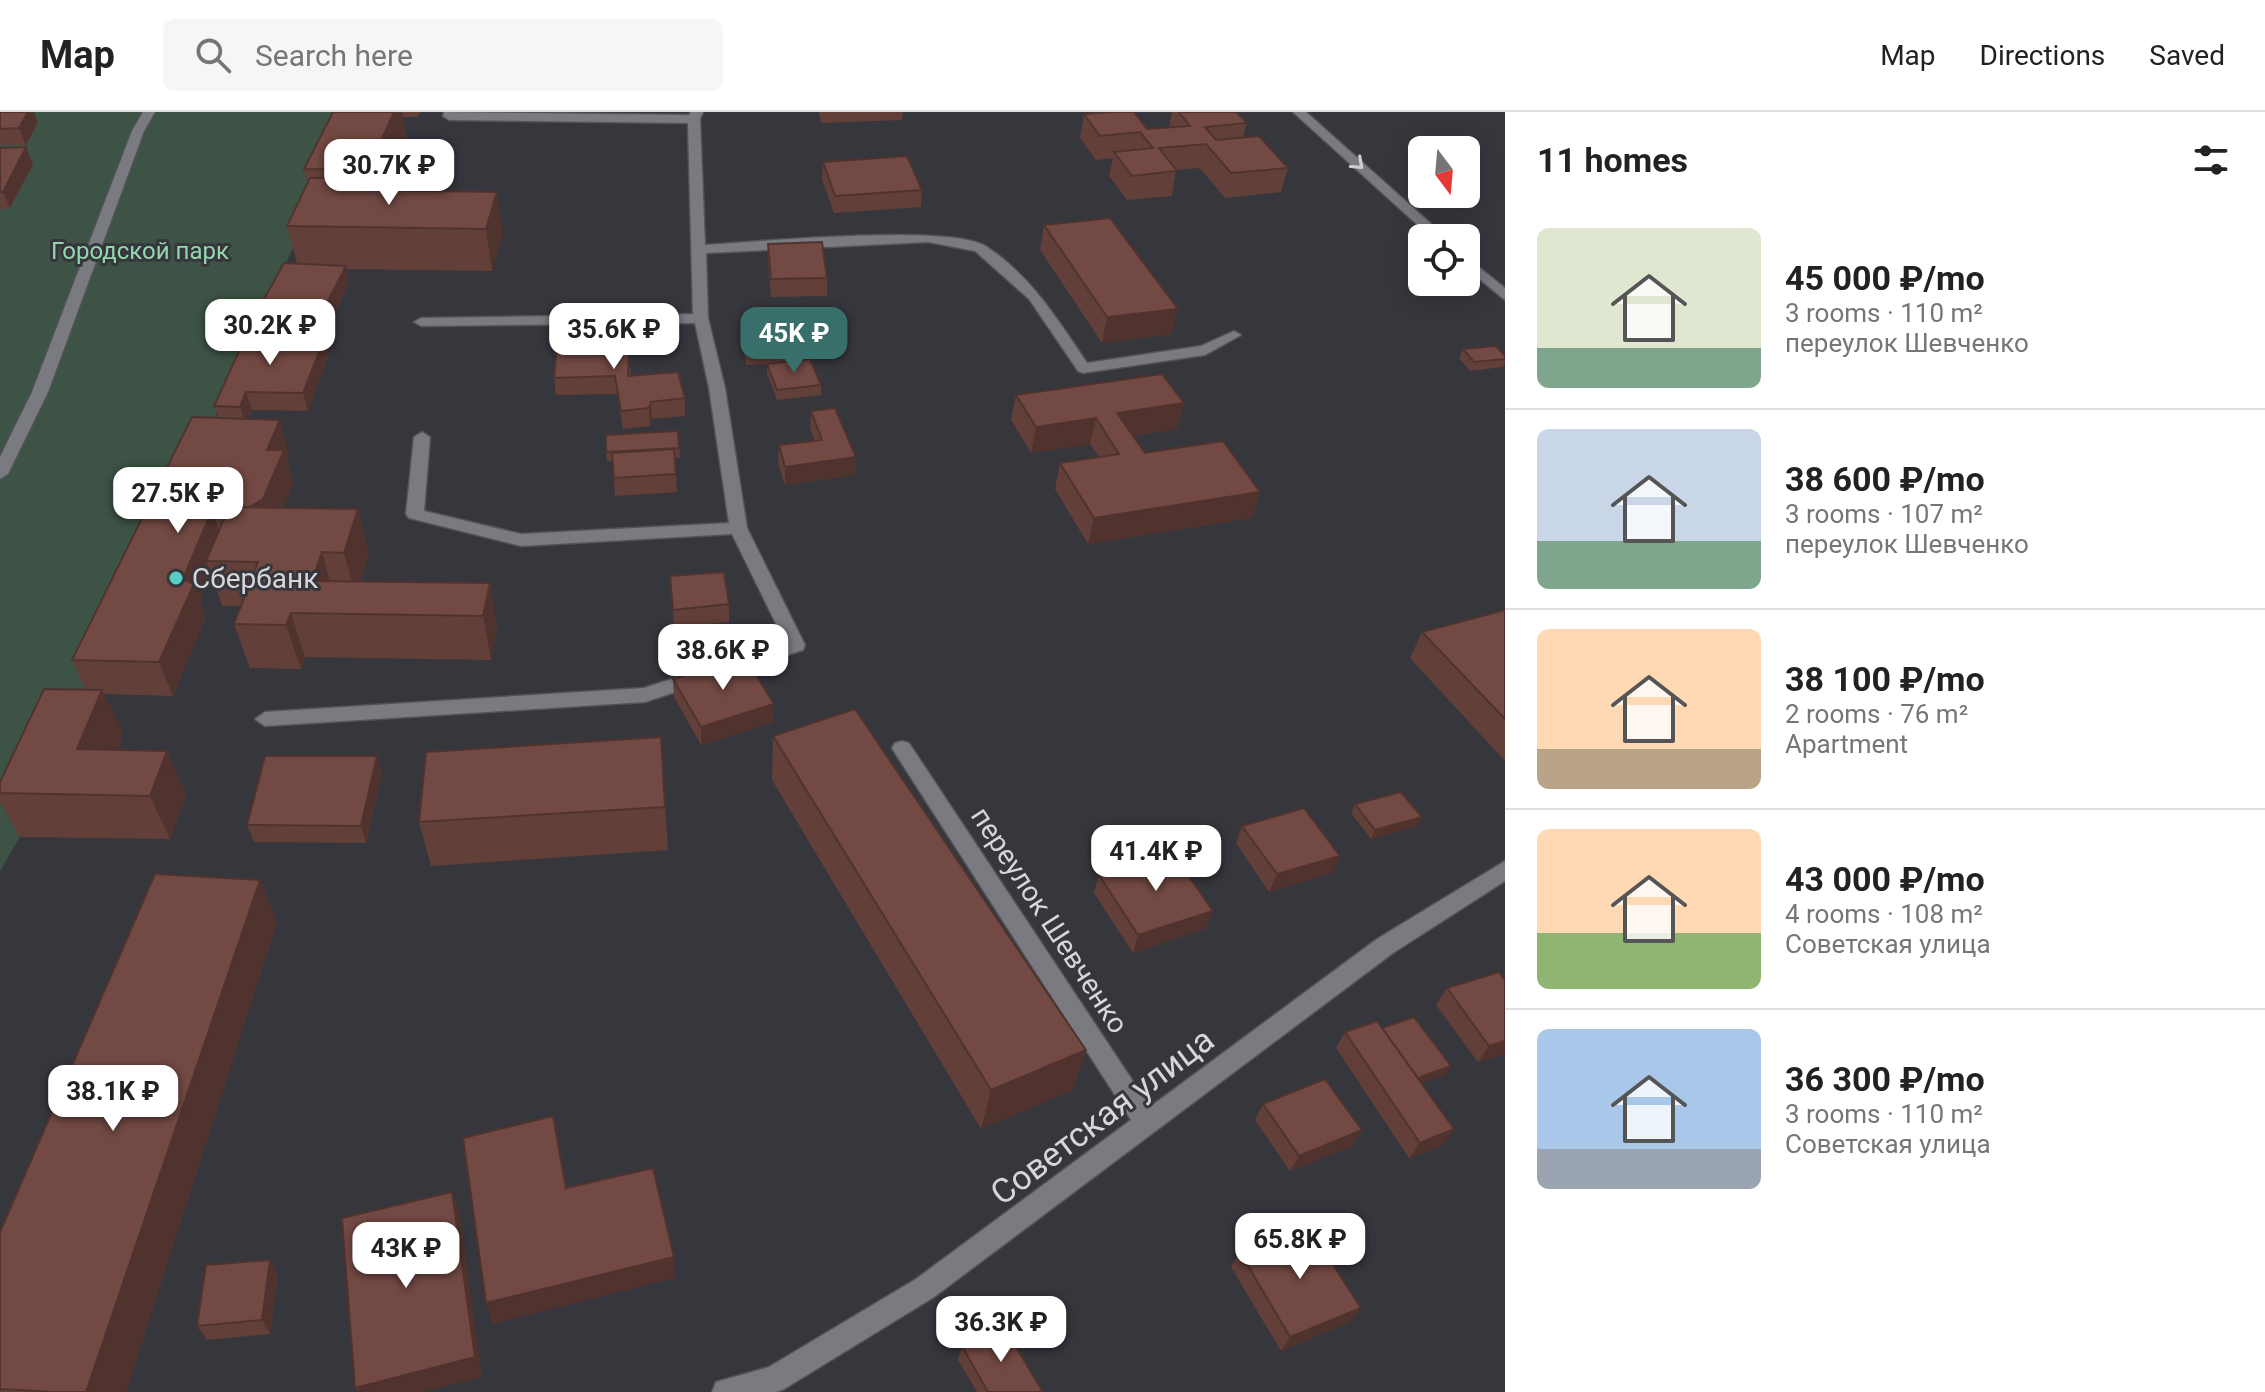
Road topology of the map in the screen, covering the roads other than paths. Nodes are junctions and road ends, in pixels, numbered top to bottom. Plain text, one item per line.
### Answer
1 (149, 112) edge
2 (450, 112) edge
3 (1299, 112) edge
4 (696, 116) edge
5 (1424, 224) edge
6 (701, 249) junction
7 (1480, 274) edge
8 (1505, 296) edge
9 (701, 318) junction
10 (421, 322) dead end
11 (1234, 335) dead end
12 (422, 437) dead end
13 (0, 474) edge
14 (738, 528) junction
15 (265, 719) dead end
16 (902, 748) dead end
17 (1505, 870) edge
18 (1148, 1125) junction
19 (726, 1392) edge

1 - 13 street
2 - 4 street
3 -> 5 street
4 - 6 street
6 - 9 street
6 - 11 street
7 - 8 street
9 - 10 street
9 - 14 street
12 - 14 street
14 - 15 street
16 - 18 street, переулок Шевченко
17 - 18 street, Советская улица
18 - 19 street, Советская улица

